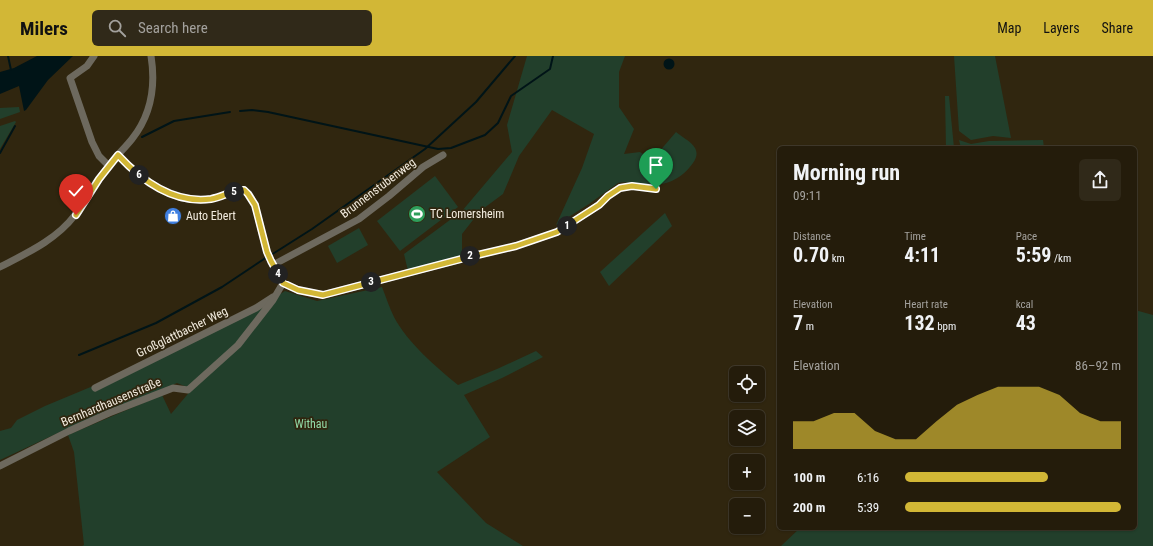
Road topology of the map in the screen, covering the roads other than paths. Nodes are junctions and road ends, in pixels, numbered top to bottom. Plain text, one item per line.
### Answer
1 (94, 56) edge
2 (151, 56) edge
3 (118, 155) junction
4 (443, 155) dead end
5 (109, 166) junction
6 (656, 189) dead end
7 (272, 263) junction
8 (0, 267) edge
9 (283, 283) junction
10 (276, 294) junction
11 (95, 388) dead end
12 (0, 466) edge

1 - 5 street
2 - 3 street
3 - 5 street
3 - 7 street
4 - 7 street, Brunnenstubenweg
5 - 8 street
6 - 9 street
7 - 9 street
9 - 10 street, Bernhardhausenstraße
10 - 11 street, Großglattbacher Weg
10 - 12 street, Bernhardhausenstraße

